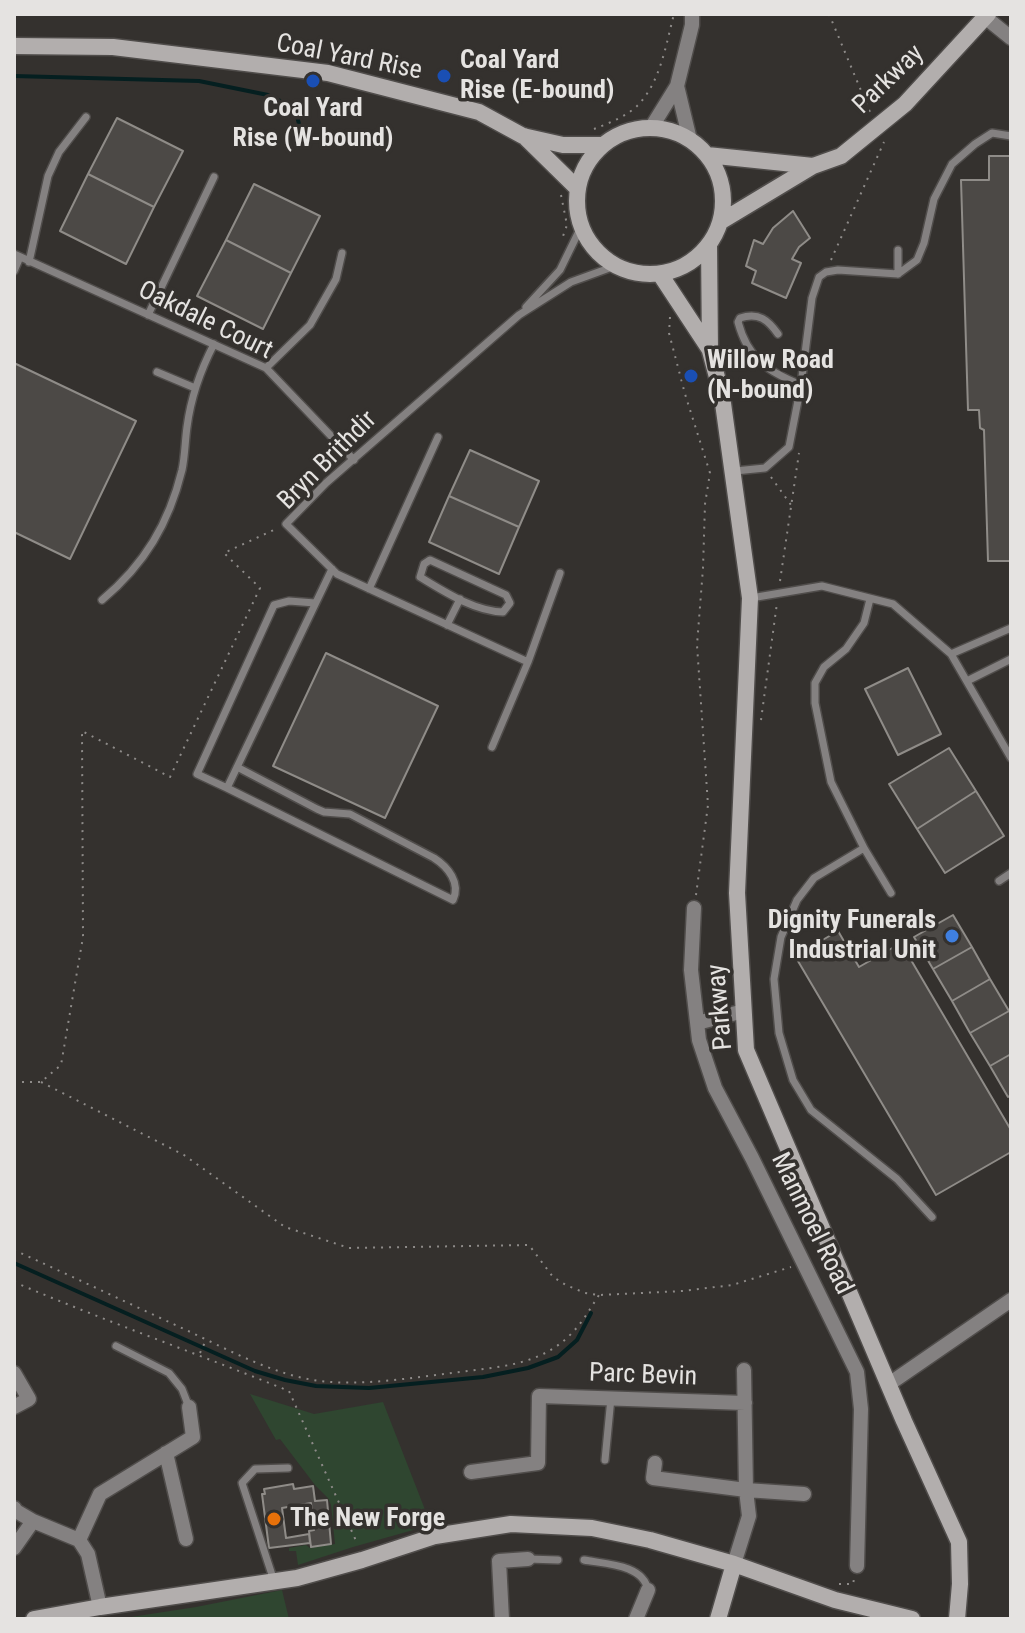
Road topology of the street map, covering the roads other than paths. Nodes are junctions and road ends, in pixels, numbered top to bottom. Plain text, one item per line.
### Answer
1 (692, 14) edge
2 (986, 16) edge
3 (1011, 38) edge
4 (14, 46) edge
5 (677, 86) junction
6 (86, 117) dead end
7 (651, 128) junction
8 (523, 136) junction
9 (1011, 136) edge
10 (690, 140) junction
11 (602, 145) junction
12 (707, 155) junction
13 (813, 166) junction
14 (214, 177) dead end
15 (577, 188) junction
16 (720, 222) junction
17 (581, 227) junction
18 (709, 245) junction
19 (898, 250) dead end
20 (342, 253) dead end
21 (17, 256) edge
22 (29, 262) junction
23 (615, 266) junction
24 (14, 271) edge
25 (660, 274) junction
26 (898, 274) junction
27 (148, 315) junction
28 (519, 315) junction
29 (778, 334) dead end
30 (214, 344) junction
31 (710, 351) junction
32 (266, 368) junction
33 (157, 372) dead end
34 (801, 385) junction
35 (195, 388) junction
36 (438, 437) dead end
37 (354, 460) junction
38 (732, 471) junction
39 (332, 569) junction
40 (560, 573) dead end
41 (369, 589) junction
42 (750, 598) junction
43 (460, 599) junction
44 (870, 599) junction
45 (102, 600) dead end
46 (315, 603) junction
47 (447, 625) junction
48 (1011, 628) edge
49 (951, 654) junction
50 (1011, 659) edge
51 (528, 662) junction
52 (967, 681) junction
53 (492, 747) dead end
54 (1011, 758) edge
55 (237, 767) junction
56 (227, 788) junction
57 (864, 848) junction
58 (1011, 873) edge
59 (999, 881) dead end
60 (891, 893) dead end
61 (694, 908) road end
62 (744, 1011) junction
63 (697, 1023) junction
64 (932, 1217) dead end
65 (1011, 1300) edge
66 (116, 1346) dead end
67 (744, 1370) dead end
68 (14, 1373) edge
69 (889, 1384) junction
70 (611, 1398) junction
71 (745, 1403) junction
72 (14, 1407) edge
73 (189, 1407) joint
74 (166, 1453) junction
75 (605, 1460) dead end
76 (655, 1463) dead end
77 (288, 1468) dead end
78 (471, 1472) dead end
79 (746, 1490) junction
80 (804, 1494) dead end
81 (14, 1508) edge
82 (33, 1521) junction
83 (186, 1539) dead end
84 (79, 1540) junction
85 (14, 1548) edge
86 (528, 1559) joint
87 (558, 1560) dead end
88 (584, 1560) dead end
89 (734, 1564) junction
90 (857, 1566) dead end
91 (274, 1581) junction
92 (648, 1590) joint
93 (100, 1607) junction
94 (34, 1619) edge
95 (502, 1619) edge
96 (636, 1619) edge
97 (718, 1619) edge
98 (912, 1619) edge
99 (957, 1619) edge

1 - 5 street
2 - 3 street
2 - 13 main road, Parkway
4 - 8 main road, Coal Yard Rise
5 - 7 street
5 - 10 street
6 - 22 lane
7 - 10 main road
7 - 11 main road
8 - 11 main road, Coal Yard Rise
8 - 15 main road, Coal Yard Rise
9 - 26 lane
10 - 12 main road
11 - 15 main road
12 - 13 main road
12 - 16 main road
13 - 16 main road, Parkway
14 - 27 lane
15 - 17 main road
16 - 18 main road
17 - 23 main road
17 - 28 lane
18 - 25 main road
18 - 31 main road
19 - 26 lane
20 - 32 lane
21 - 22 lane, Oakdale Court
21 - 24 lane
22 - 27 lane, Oakdale Court
23 - 25 main road
23 - 28 lane, Bryn Brithdir
25 - 31 main road
26 - 34 lane
27 - 30 lane, Oakdale Court
28 - 37 lane, Bryn Brithdir
29 - 34 lane
30 - 32 lane, Oakdale Court
30 - 35 lane
31 - 38 main road, Parkway
32 - 37 lane, Oakdale Court
33 - 35 lane
34 - 38 lane
35 - 45 lane
36 - 41 lane
37 - 39 lane, Bryn Brithdir
38 - 42 main road, Parkway
39 - 41 lane, Bryn Brithdir
39 - 46 lane
40 - 51 lane
41 - 47 lane, Bryn Brithdir
42 - 44 lane
42 - 62 main road, Parkway
43 - 43 lane
43 - 47 lane
44 - 49 lane
44 - 57 lane
46 - 55 lane
46 - 56 lane
47 - 51 lane, Bryn Brithdir
48 - 49 lane
49 - 52 lane
50 - 52 lane
51 - 53 lane
52 - 54 lane
55 - 56 lane
55 - 56 lane
57 - 60 lane
57 - 64 lane
58 - 59 lane
61 - 63 street, Manmoel Road
62 - 63 street
62 - 69 main road, Parkway
63 - 90 street, Manmoel Road
65 - 69 street
66 - 73 lane
67 - 71 street
68 - 72 street
69 - 99 main road, Parkway
70 - 71 street, Parc Bevin
70 - 75 lane
70 - 78 street, Parc Bevin
71 - 79 street
73 - 74 street
74 - 83 street
74 - 84 street
76 - 79 street
77 - 91 lane
79 - 80 street
79 - 89 street
81 - 82 street
82 - 84 street
82 - 85 street
84 - 93 street
86 - 87 lane
86 - 95 street
88 - 92 lane
89 - 91 main road
89 - 97 main road
89 - 98 main road
91 - 93 main road
92 - 96 street
93 - 94 main road

